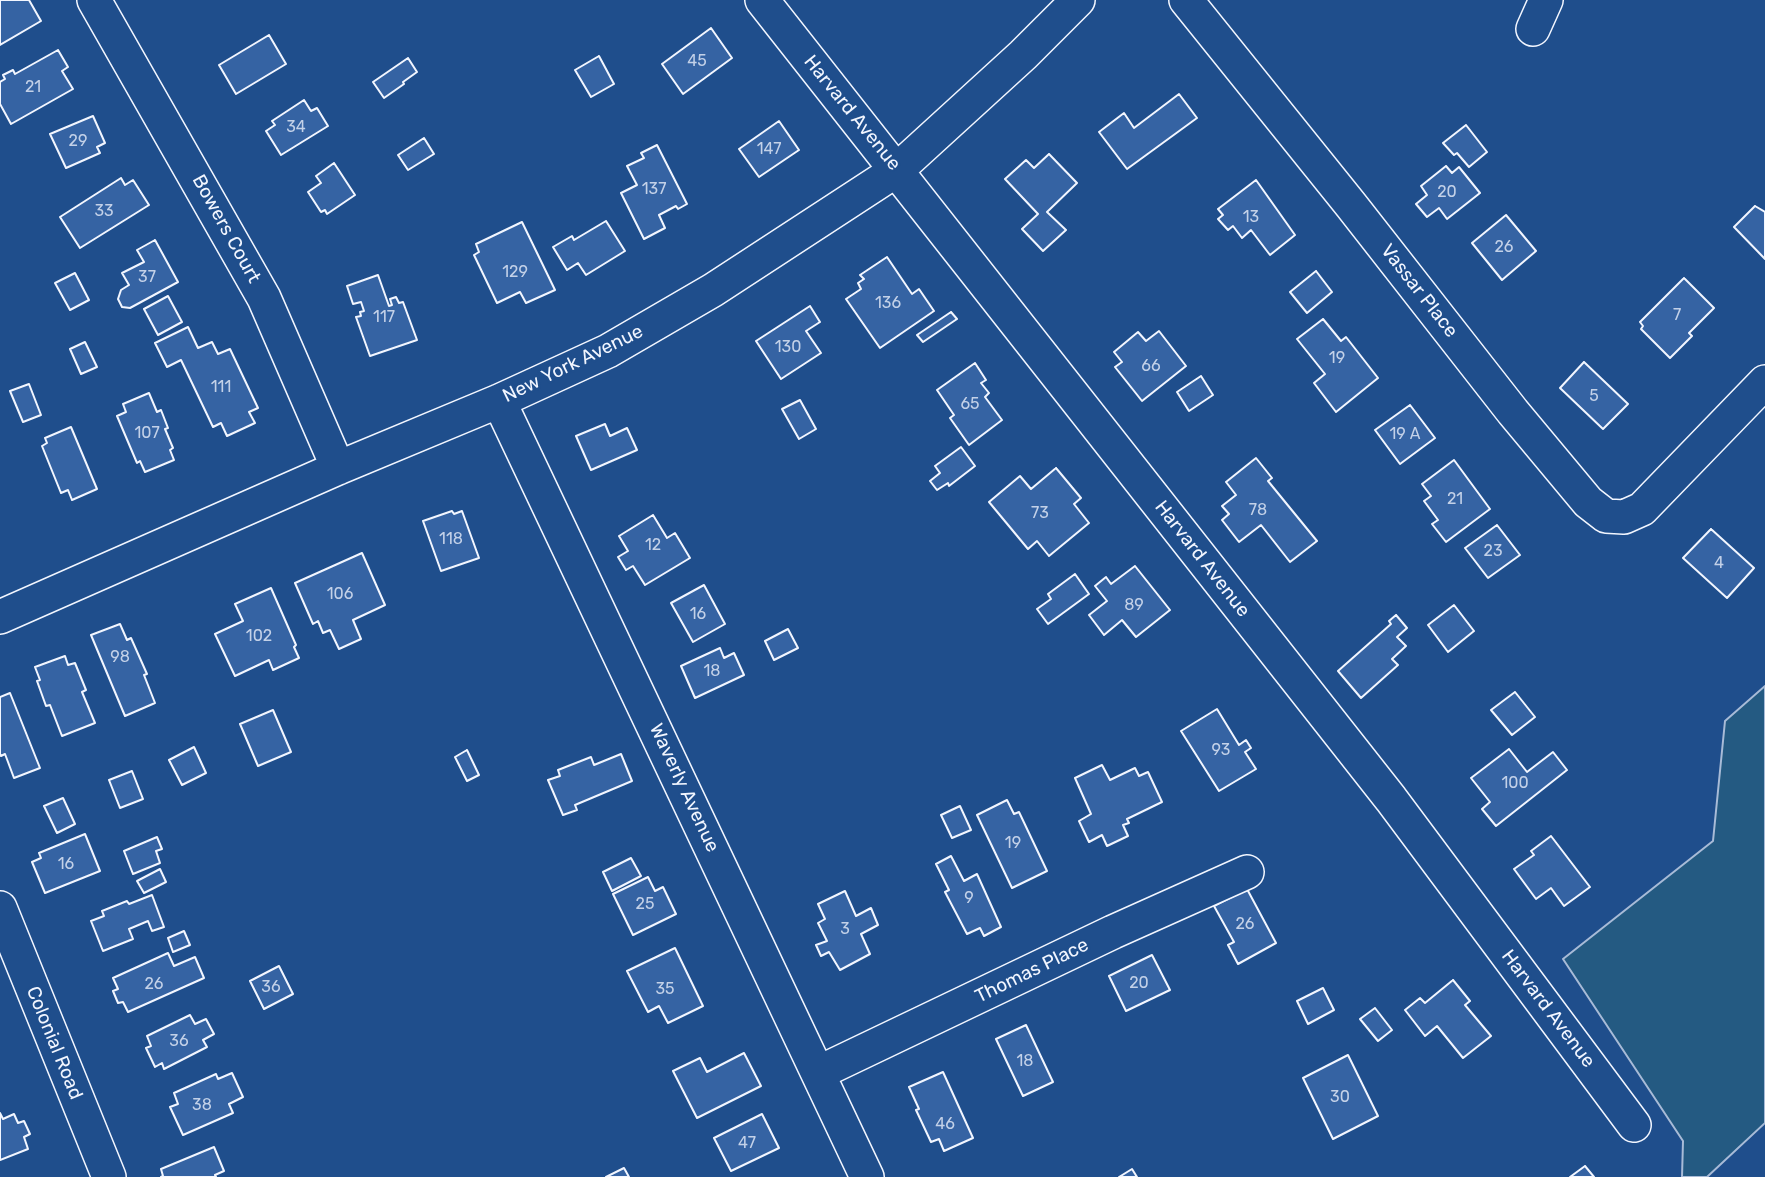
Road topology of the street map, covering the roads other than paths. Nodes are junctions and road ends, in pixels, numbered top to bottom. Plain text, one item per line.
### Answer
1 (94, 0) edge
2 (762, 0) edge
3 (1078, 0) edge
4 (1186, 0) edge
5 (897, 170) junction
6 (1765, 382) edge
7 (499, 401) junction
8 (338, 468) junction
9 (0, 617) edge
10 (1247, 872) dead end
11 (0, 908) edge
12 (818, 1073) junction
13 (1634, 1125) dead end
14 (109, 1177) edge
15 (867, 1177) edge

1 - 8 street, Bowers Court
2 - 5 street, Harvard Avenue
3 - 5 street, New York Avenue
4 - 6 street, Vassar Place
5 - 7 street, New York Avenue
5 - 13 street, Harvard Avenue
7 - 8 street, New York Avenue
7 - 12 street, Waverly Avenue
8 - 9 street, New York Avenue
10 - 12 street, Thomas Place
11 - 14 street, Colonial Road
12 - 15 street, Waverly Avenue

